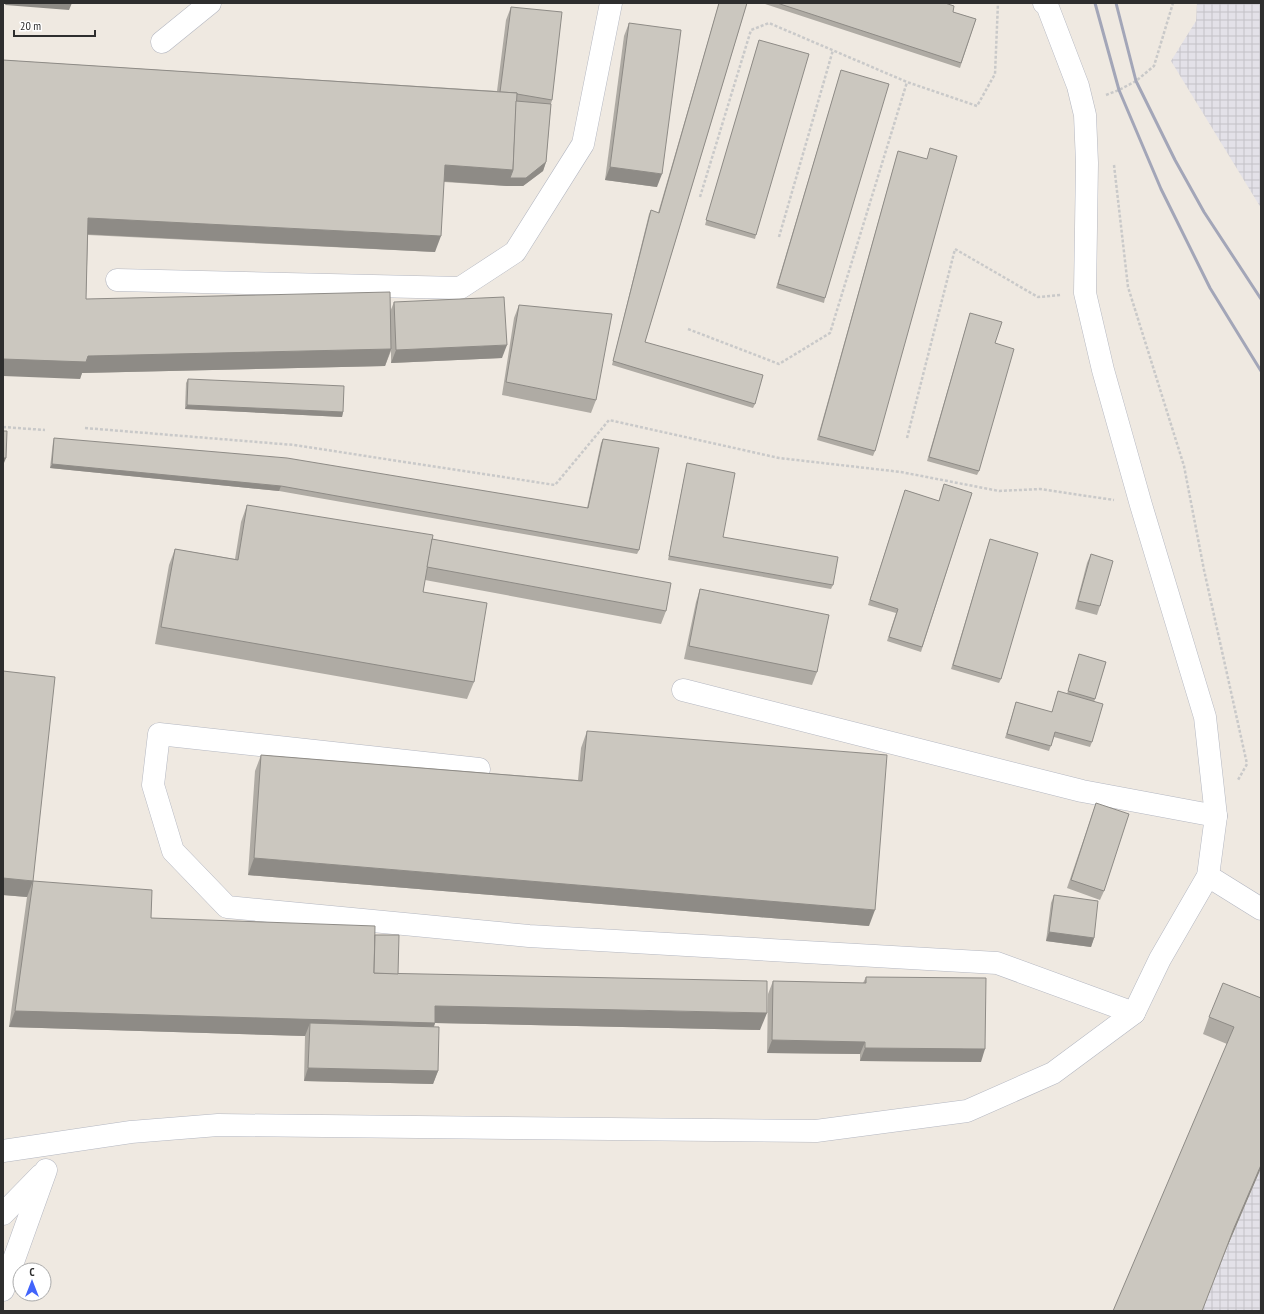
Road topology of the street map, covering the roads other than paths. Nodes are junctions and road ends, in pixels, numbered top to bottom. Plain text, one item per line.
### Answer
1 (210, 3) edge
2 (611, 3) edge
3 (1044, 3) edge
4 (162, 42) dead end
5 (117, 280) dead end
6 (683, 690) dead end
7 (479, 769) dead end
8 (1216, 816) junction
9 (1208, 876) junction
10 (1261, 909) edge
11 (1134, 1013) junction
12 (43, 1144) junction
13 (3, 1151) edge
14 (46, 1170) junction
15 (3, 1214) edge
16 (3, 1290) edge

1 - 4 street
2 - 5 street
3 - 8 street
6 - 8 street
7 - 11 street
8 - 9 street
9 - 10 street
9 - 11 street
11 - 12 street
12 - 13 street
12 - 14 street
14 - 15 street
14 - 16 street

